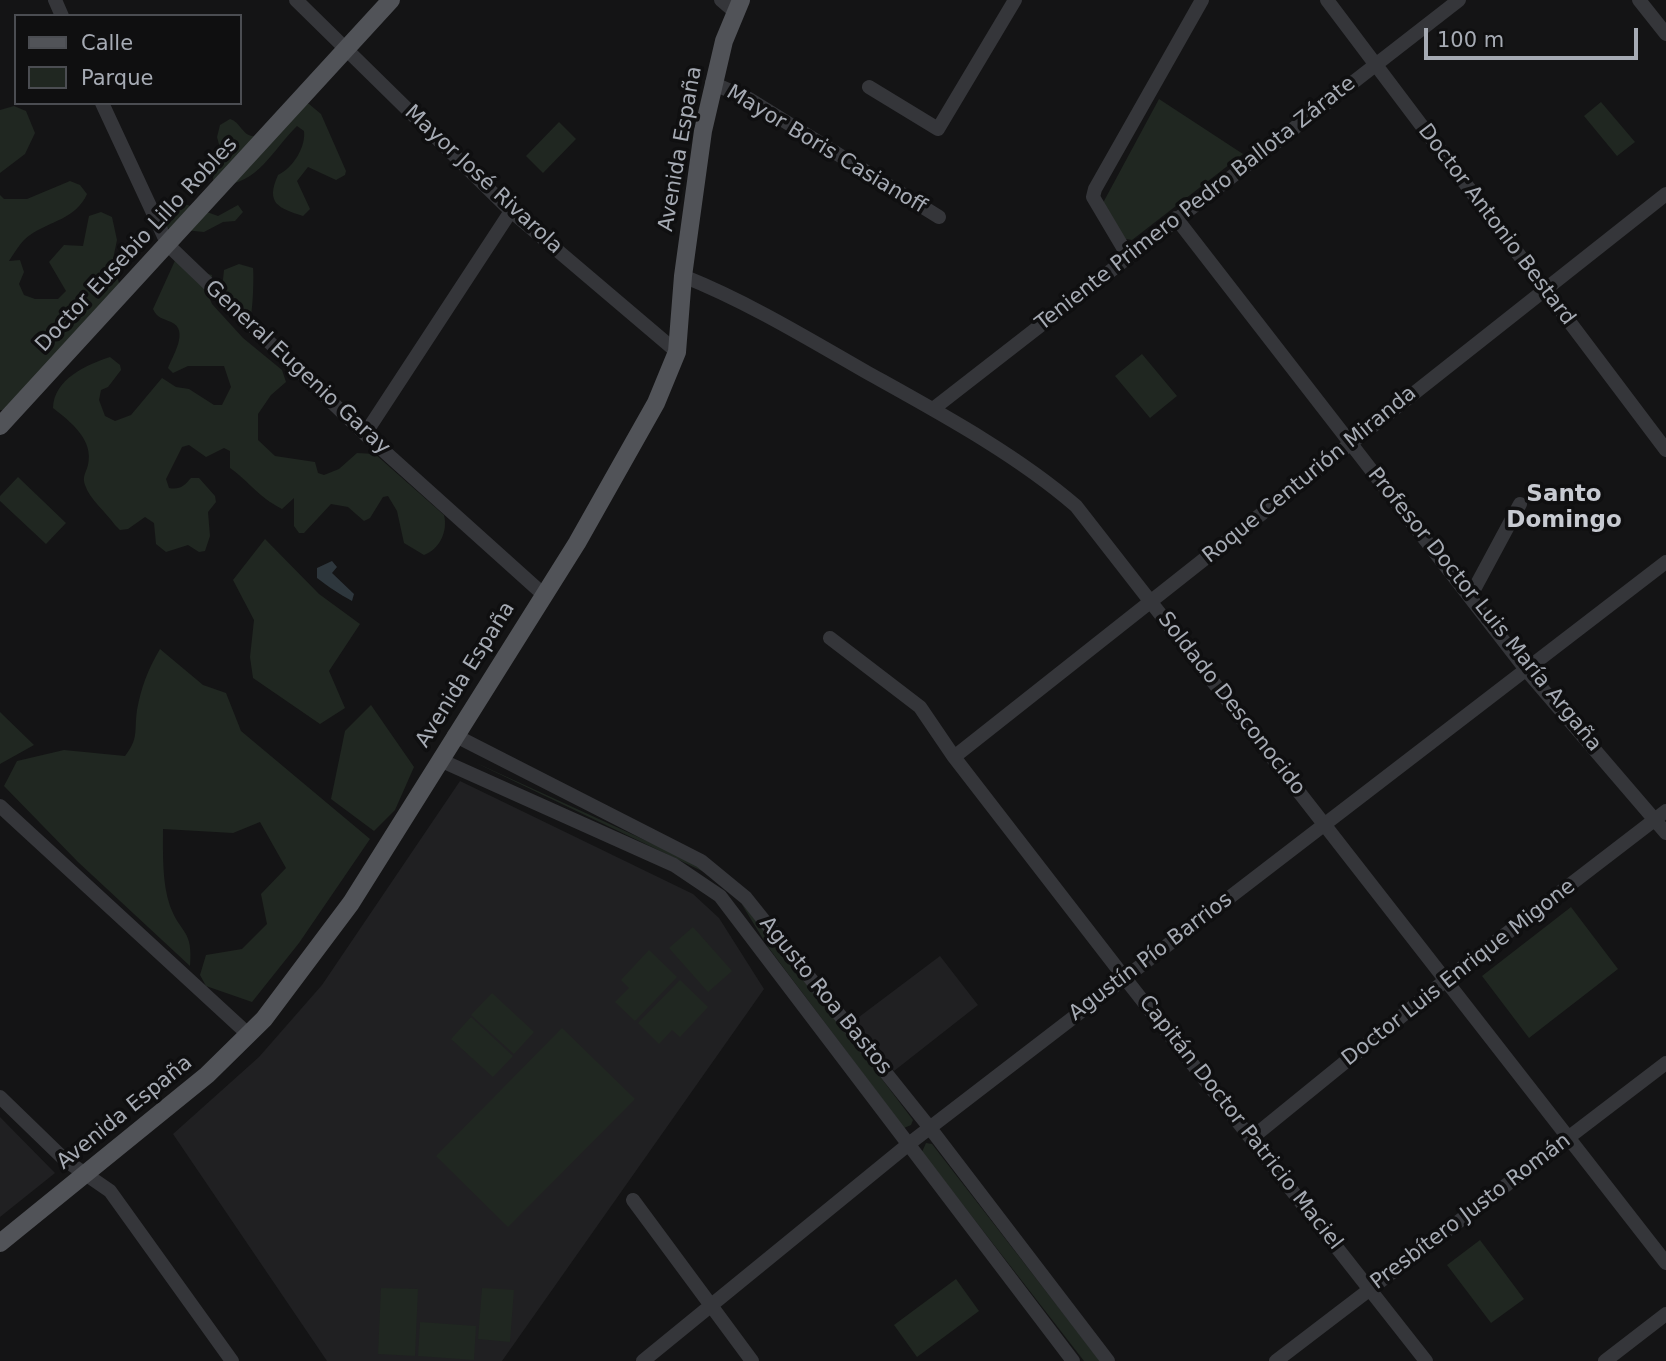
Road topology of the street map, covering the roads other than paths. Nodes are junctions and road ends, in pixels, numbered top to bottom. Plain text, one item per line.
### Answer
1 (296, 0) edge
2 (391, 0) edge
3 (721, 0) edge
4 (1015, 0) edge
5 (1202, 0) edge
6 (1327, 0) edge
7 (1459, 0) edge
8 (1639, 0) edge
9 (738, 6) edge
10 (1666, 34) edge
11 (346, 51) junction
12 (1376, 63) junction
13 (712, 83) junction
14 (869, 87) dead end
15 (103, 105) edge
16 (1666, 194) edge
17 (511, 211) junction
18 (939, 217) dead end
19 (1176, 218) junction
20 (168, 245) junction
21 (1128, 256) junction
22 (683, 276) junction
23 (1543, 288) junction
24 (677, 352) junction
25 (933, 409) junction
26 (0, 426) edge
27 (365, 434) junction
28 (1350, 443) junction
29 (1666, 450) edge
30 (1520, 503) dead end
31 (1666, 562) edge
32 (544, 595) junction
33 (1470, 597) junction
34 (1152, 601) junction
35 (830, 638) dead end
36 (1527, 671) junction
37 (454, 735) junction
38 (954, 757) junction
39 (440, 760) junction
40 (0, 806) edge
41 (1661, 815) edge
42 (1326, 826) junction
43 (1666, 833) edge
44 (1124, 977) junction
45 (1446, 980) junction
46 (249, 1035) junction
47 (1666, 1063) edge
48 (0, 1097) edge
49 (930, 1128) junction
50 (1253, 1137) junction
51 (1569, 1138) junction
52 (910, 1143) junction
53 (86, 1174) junction
54 (633, 1199) dead end
55 (0, 1243) edge
56 (1666, 1263) edge
57 (1370, 1287) junction
58 (710, 1306) junction
59 (1666, 1314) edge
60 (232, 1361) edge
61 (643, 1361) edge
62 (752, 1361) edge
63 (1073, 1361) edge
64 (1108, 1361) edge
65 (1276, 1361) edge
66 (1426, 1361) edge
67 (1605, 1361) edge

1 - 11 street, Mayor José Rivarola
2 - 11 main road, Doctor Eusebio Lillo Robles
3 - 9 street
4 - 14 street
5 - 21 street
6 - 12 street, Doctor Antonio Bestard
7 - 12 street, Teniente Primero Pedro Ballota Zárate
8 - 10 street
9 - 13 main road, Avenida España
11 - 17 street, Mayor José Rivarola
11 - 20 main road, Doctor Eusebio Lillo Robles
12 - 19 street, Teniente Primero Pedro Ballota Zárate
12 - 23 street, Doctor Antonio Bestard
13 - 18 street, Mayor Boris Casianoff
13 - 22 main road, Avenida España
15 - 20 street, General Eugenio Garay
16 - 23 street, Roque Centurión Miranda
17 - 24 street, Mayor José Rivarola
17 - 27 street
19 - 21 street, Teniente Primero Pedro Ballota Zárate
19 - 28 street, Profesor Doctor Luis María Argaña
20 - 26 main road, Doctor Eusebio Lillo Robles
20 - 27 street, General Eugenio Garay
21 - 25 street, Teniente Primero Pedro Ballota Zárate
22 - 24 main road, Avenida España
22 - 25 street, Soldado Desconocido
23 - 28 street, Roque Centurión Miranda
23 - 29 street, Doctor Antonio Bestard
24 - 32 main road, Avenida España
25 - 34 street, Soldado Desconocido
27 - 32 street, General Eugenio Garay
28 - 33 street, Profesor Doctor Luis María Argaña
28 - 34 street, Roque Centurión Miranda
30 - 33 street
31 - 36 street, Agustín Pío Barrios
32 - 37 main road, Avenida España
33 - 36 street, Profesor Doctor Luis María Argaña
34 - 38 street, Roque Centurión Miranda
34 - 42 street, Soldado Desconocido
35 - 38 street, Capitán Doctor Patricio Maciel
36 - 41 street, Profesor Doctor Luis María Argaña
36 - 42 street, Agustín Pío Barrios
37 - 39 main road, Avenida España
37 - 49 street, Agusto Roa Bastos
38 - 44 street, Capitán Doctor Patricio Maciel
39 - 46 main road, Avenida España
39 - 52 street, Agusto Roa Bastos
40 - 46 street
41 - 43 street, Profesor Doctor Luis María Argaña
41 - 45 street, Doctor Luis Enrique Migone
42 - 44 street, Agustín Pío Barrios
42 - 45 street, Soldado Desconocido
44 - 49 street, Agustín Pío Barrios
44 - 50 street, Capitán Doctor Patricio Maciel
45 - 50 street, Doctor Luis Enrique Migone
45 - 51 street, Soldado Desconocido
46 - 53 main road, Avenida España
47 - 51 street, Presbítero Justo Román
48 - 53 street
49 - 52 street, Agustín Pío Barrios
49 - 64 street, Agusto Roa Bastos
50 - 57 street, Capitán Doctor Patricio Maciel
51 - 56 street, Soldado Desconocido
51 - 57 street, Presbítero Justo Román
52 - 58 street, Agustín Pío Barrios
52 - 63 street, Agusto Roa Bastos
53 - 55 main road, Avenida España
53 - 60 street
54 - 58 street
57 - 65 street, Presbítero Justo Román
57 - 66 street, Capitán Doctor Patricio Maciel
58 - 61 street, Agustín Pío Barrios
58 - 62 street
59 - 67 street

